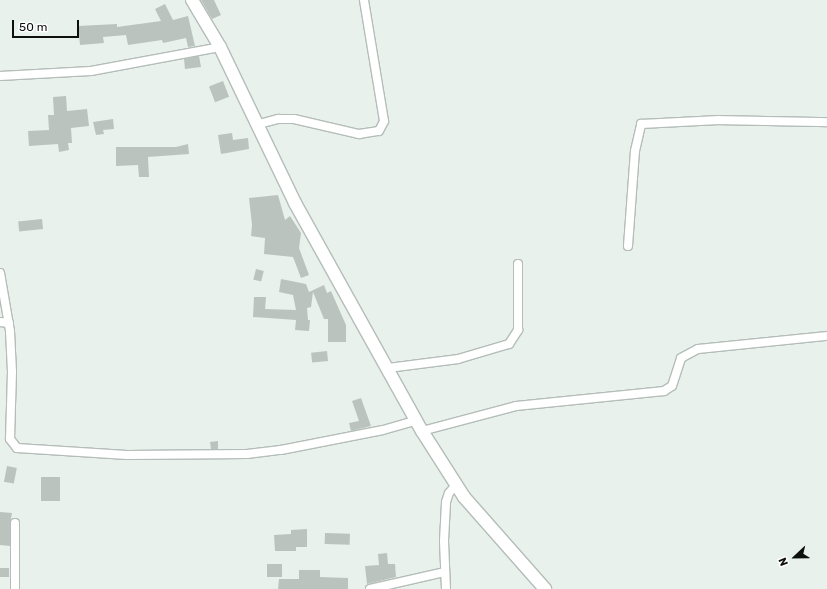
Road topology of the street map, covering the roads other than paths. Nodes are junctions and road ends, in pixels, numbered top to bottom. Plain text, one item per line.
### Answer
1 (192, 0) edge
2 (364, 0) edge
3 (220, 47) junction
4 (0, 76) edge
5 (827, 122) edge
6 (259, 124) junction
7 (628, 246) dead end
8 (518, 264) dead end
9 (0, 273) edge
10 (0, 322) edge
11 (9, 323) junction
12 (827, 336) edge
13 (388, 368) junction
14 (419, 426) junction
15 (456, 485) junction
16 (14, 523) dead end
17 (445, 572) junction
18 (15, 589) edge
19 (370, 589) edge
20 (446, 589) edge
21 (545, 589) edge

1 - 3 main road
2 - 6 street
3 - 4 street
3 - 6 main road
5 - 7 street
6 - 13 main road
8 - 13 street
9 - 11 street
10 - 11 street
11 - 14 street
12 - 14 street
13 - 14 main road
14 - 15 main road
15 - 17 street
15 - 21 main road
16 - 18 street
17 - 19 street
17 - 20 street

